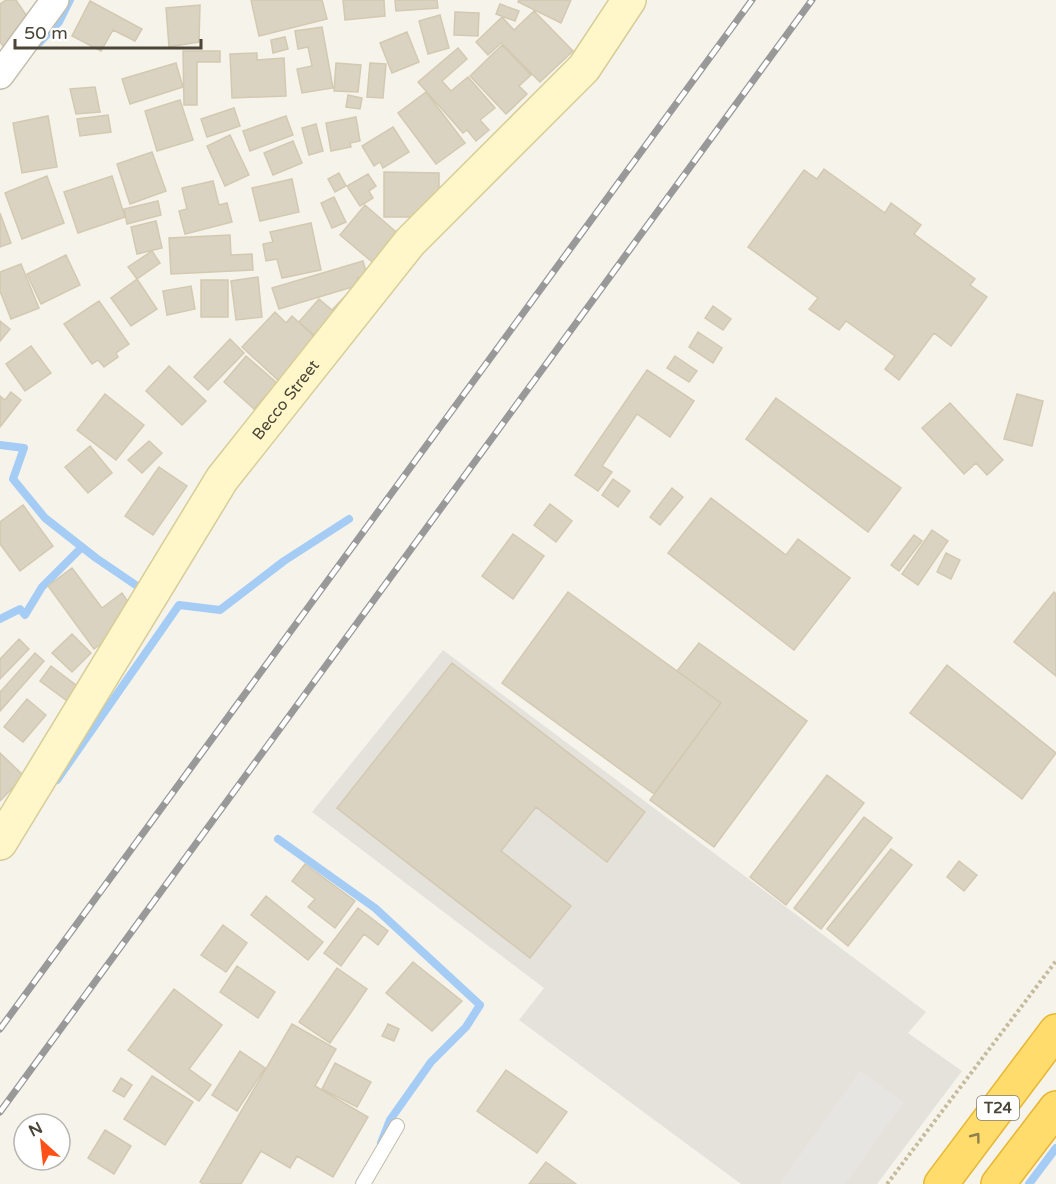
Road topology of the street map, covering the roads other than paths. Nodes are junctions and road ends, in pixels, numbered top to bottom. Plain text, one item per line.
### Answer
1 (55, 0) edge
2 (629, 0) edge
3 (0, 75) edge
4 (0, 843) edge
5 (1056, 1032) edge
6 (1056, 1108) edge
7 (397, 1126) dead end
8 (363, 1184) edge
9 (941, 1184) edge
10 (998, 1184) edge

1 - 3 street
2 - 4 street, Becco Street
9 -> 5 highway, T24
6 - 10 highway, T24
7 - 8 lane

